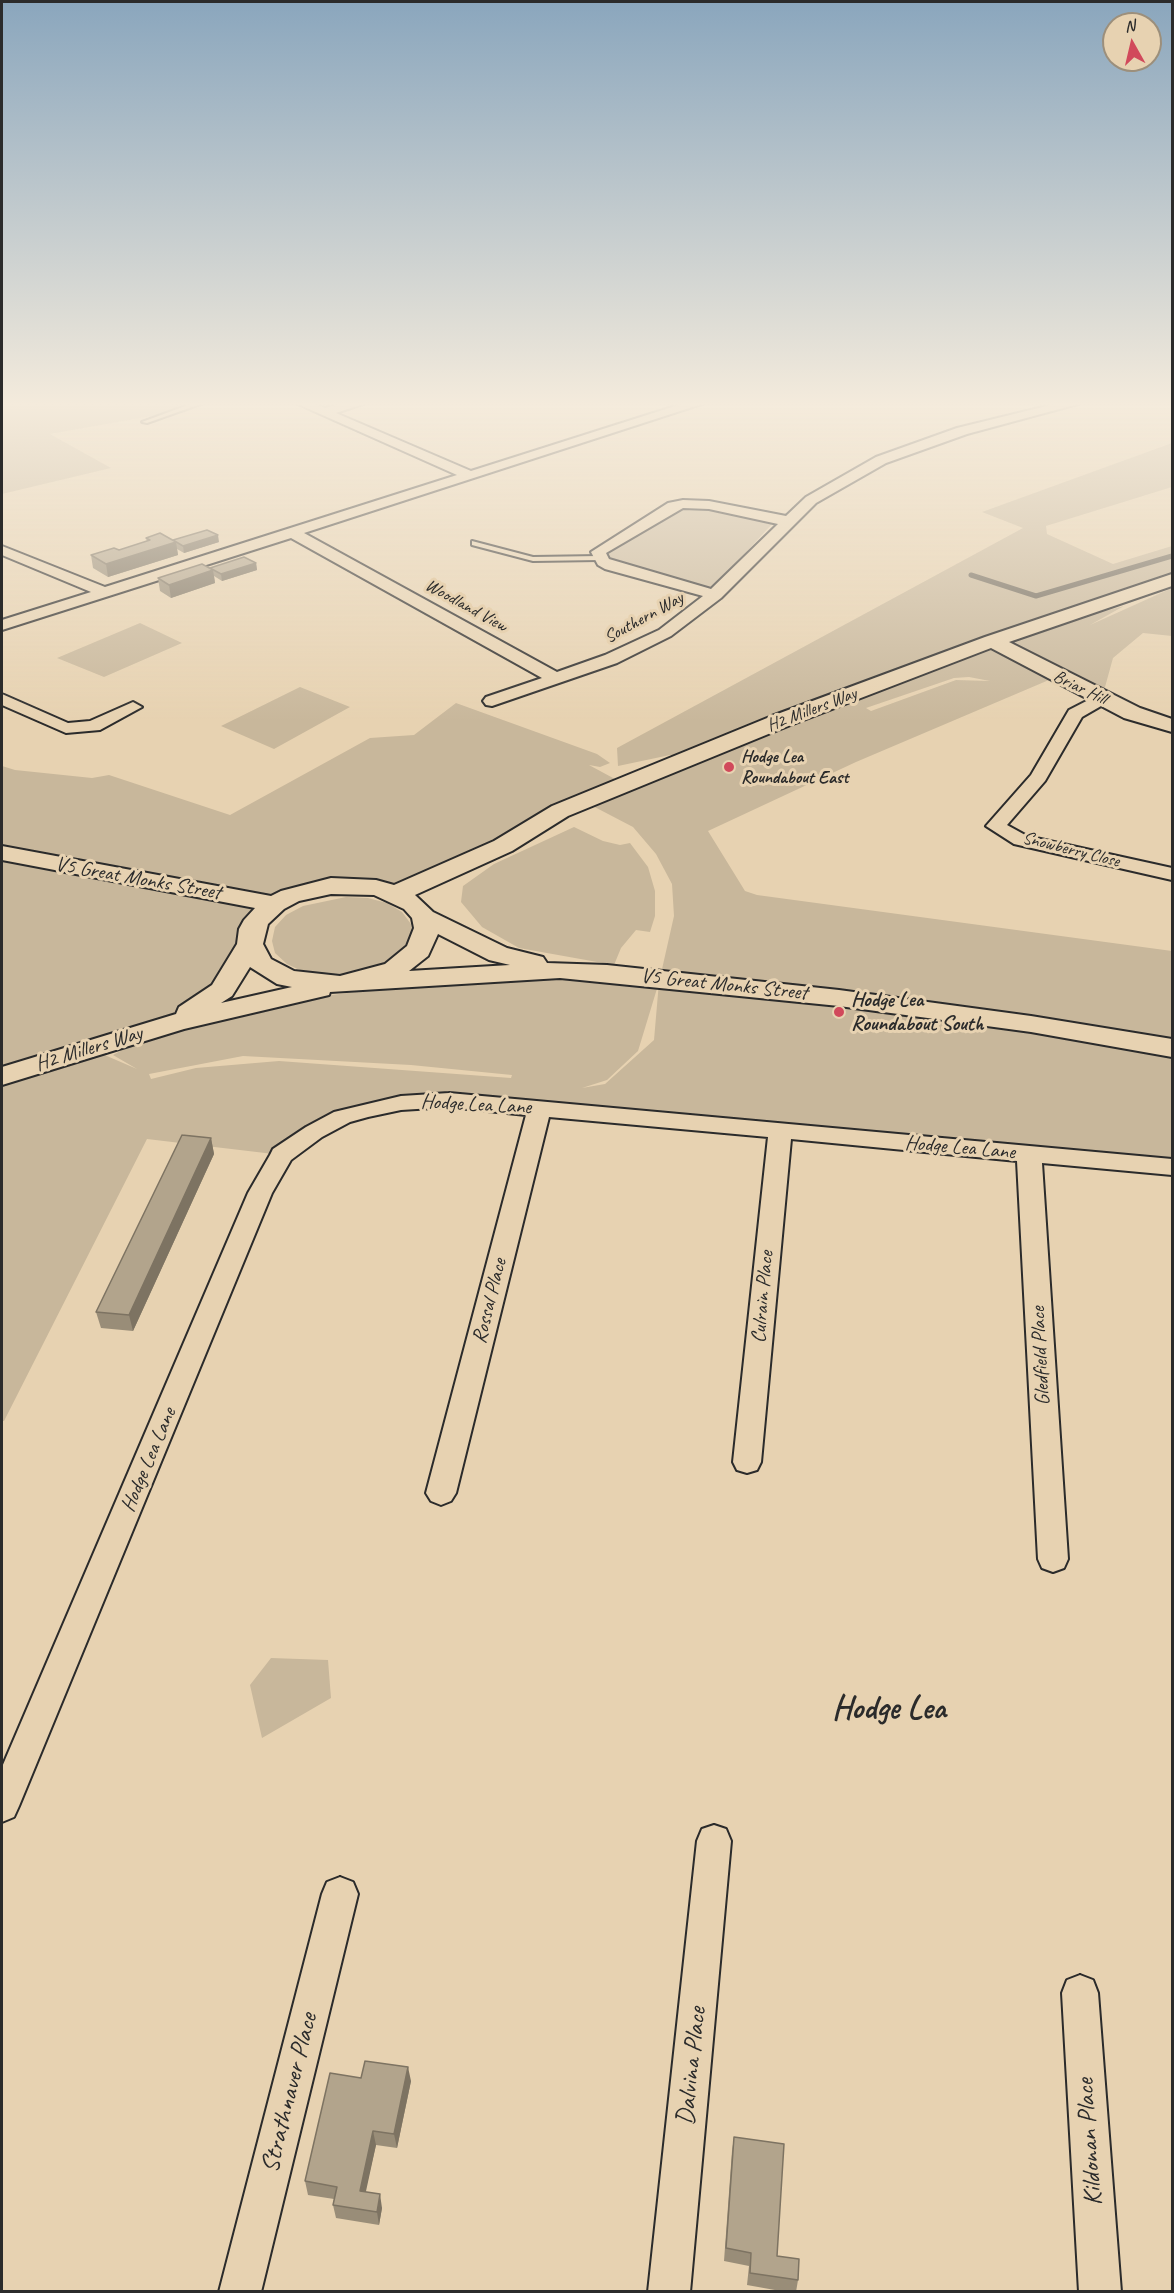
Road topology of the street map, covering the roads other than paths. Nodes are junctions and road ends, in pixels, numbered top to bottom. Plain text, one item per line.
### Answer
1 (371, 508) edge
2 (670, 508) edge
3 (724, 508) edge
4 (802, 508) edge
5 (787, 521) junction
6 (293, 533) junction
7 (475, 543) dead end
8 (2, 550) edge
9 (599, 558) junction
10 (1173, 580) edge
11 (103, 592) junction
12 (715, 595) junction
13 (1077, 611) junction
14 (2, 625) edge
15 (992, 641) junction
16 (1047, 671) junction
17 (557, 679) junction
18 (1102, 698) junction
19 (2, 699) edge
20 (492, 700) dead end
21 (133, 707) dead end
22 (1173, 726) edge
23 (2, 854) edge
24 (1173, 874) edge
25 (396, 894) junction
26 (275, 904) junction
27 (424, 917) junction
28 (250, 944) junction
29 (560, 970) junction
30 (348, 983) junction
31 (176, 1022) junction
32 (1173, 1048) edge
33 (2, 1076) edge
34 (539, 1108) junction
35 (780, 1132) junction
36 (1029, 1154) junction
37 (1173, 1167) edge
38 (747, 1462) dead end
39 (441, 1493) dead end
40 (1053, 1559) dead end
41 (2, 1806) edge
42 (714, 1841) dead end
43 (340, 1894) dead end
44 (1080, 1993) dead end
45 (240, 2292) edge
46 (669, 2292) edge
47 (1100, 2292) edge

1 - 6 street
2 - 9 street
3 - 5 street
4 - 5 street, Southern Way
5 - 12 street, Southern Way
6 - 11 street
6 - 17 street, Woodland View
7 - 9 lane
8 - 11 street
9 - 12 street
10 - 13 street, H2 Millers Way
11 - 14 street
12 - 17 street, Southern Way
13 - 15 street, H2 Millers Way
13 - 16 street
15 - 16 street, Briar Hill
15 - 25 street, H2 Millers Way
16 - 18 street, Briar Hill
17 - 20 street, Southern Way
18 - 22 street, Briar Hill
18 - 24 street, Snowberry Close
19 - 21 street
23 - 26 street, V5 Great Monks Street
25 - 26 street
25 - 27 street
26 - 28 street
27 - 29 street, V5 Great Monks Street
27 - 30 street
28 - 30 street
28 - 31 street, H2 Millers Way
29 - 30 street, V5 Great Monks Street
29 - 32 street, V5 Great Monks Street
30 - 31 street, H2 Millers Way
31 - 33 street, H2 Millers Way
34 - 35 street, Hodge Lea Lane
34 - 39 street, Rossal Place
34 - 41 street, Hodge Lea Lane
35 - 36 street, Hodge Lea Lane
35 - 38 street, Culrain Place
36 - 37 street, Hodge Lea Lane
36 - 40 street, Gledfield Place
42 - 46 street, Dalvina Place
43 - 45 street, Strathnaver Place
44 - 47 street, Kildonan Place

